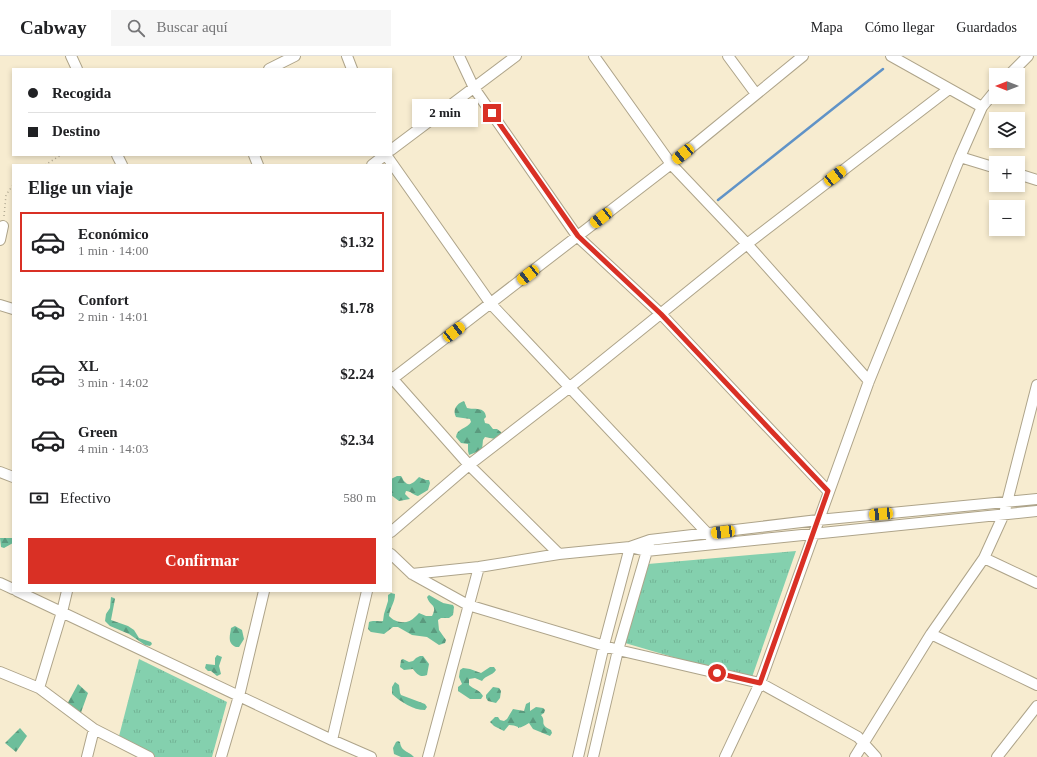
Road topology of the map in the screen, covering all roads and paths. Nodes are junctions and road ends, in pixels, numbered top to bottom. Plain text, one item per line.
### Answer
1 (295, 56) edge
2 (346, 56) edge
3 (459, 56) edge
4 (516, 56) edge
5 (594, 56) edge
6 (728, 56) edge
7 (803, 56) edge
8 (891, 56) edge
9 (1028, 56) edge
10 (74, 57) edge
11 (78, 68) edge
12 (271, 68) edge
13 (352, 68) edge
14 (1015, 68) edge
15 (474, 88) junction
16 (949, 89) junction
17 (756, 94) junction
18 (989, 98) edge
19 (982, 107) junction
20 (392, 149) edge
21 (59, 156) edge
22 (384, 156) edge
23 (960, 157) junction
24 (47, 164) edge
25 (373, 164) edge
26 (671, 164) junction
27 (392, 165) edge
28 (989, 166) edge
29 (1025, 176) edge
30 (1037, 180) edge
31 (12, 186) edge
32 (3, 226) joint
33 (578, 236) junction
34 (0, 240) edge
35 (747, 244) junction
36 (490, 304) junction
37 (0, 305) edge
38 (12, 309) edge
39 (661, 314) junction
40 (392, 378) edge
41 (869, 381) junction
42 (1037, 385) edge
43 (570, 387) junction
44 (469, 465) junction
45 (0, 472) edge
46 (12, 477) edge
47 (828, 491) junction
48 (1037, 499) edge
49 (1007, 502) junction
50 (1037, 511) edge
51 (1004, 514) junction
52 (818, 520) junction
53 (392, 531) edge
54 (814, 533) junction
55 (708, 534) junction
56 (650, 540) junction
57 (715, 543) junction
58 (630, 547) junction
59 (646, 551) junction
60 (559, 554) junction
61 (392, 555) edge
62 (984, 558) junction
63 (479, 567) junction
64 (412, 574) junction
65 (0, 583) edge
66 (1037, 583) edge
67 (12, 589) edge
68 (19, 592) edge
69 (67, 592) edge
70 (262, 592) edge
71 (367, 592) edge
72 (468, 605) junction
73 (62, 612) junction
74 (931, 634) junction
75 (604, 645) junction
76 (618, 650) junction
77 (0, 672) edge
78 (760, 683) junction
79 (1037, 685) edge
80 (39, 688) junction
81 (239, 696) junction
82 (1037, 706) edge
83 (94, 729) junction
84 (332, 740) junction
85 (863, 744) junction
86 (87, 757) edge
87 (149, 757) edge
88 (220, 757) edge
89 (371, 757) edge
90 (428, 757) edge
91 (578, 757) edge
92 (593, 757) edge
93 (725, 757) edge
94 (855, 757) edge
95 (876, 757) edge
96 (997, 757) edge

1 - 12 street
2 - 13 street
3 - 15 street
4 - 15 street
5 - 26 street
6 - 17 street
7 - 17 street
8 - 16 street
9 - 14 street
10 - 11 street
15 - 20 street
15 - 33 street
16 - 19 street
16 - 35 street
17 - 26 street
18 - 19 street
19 - 23 street
21 - 24 path
22 - 25 street
23 - 28 street
23 - 41 street
26 - 33 street
26 - 35 street
27 - 36 street
29 - 30 street
31 - 32 path
32 - 34 street
33 - 36 street
33 - 39 street
35 - 39 street
35 - 41 street
36 - 40 street
36 - 43 street
37 - 38 street
39 - 43 street
39 - 47 street
40 - 44 street
41 - 47 street
42 - 49 street
43 - 44 street
43 - 55 street
44 - 53 street
44 - 60 street
45 - 46 street
47 - 52 street
48 - 49 street
49 - 51 street
49 - 52 street
50 - 51 street
51 - 54 street
51 - 62 street
52 - 54 street
52 - 55 street
54 - 57 street
54 - 78 street
55 - 56 street
55 - 57 street
56 - 58 street
56 - 59 street
57 - 59 street
58 - 59 street
58 - 60 street
58 - 75 street
59 - 76 street
60 - 63 street
61 - 64 street
62 - 66 street
62 - 74 street
63 - 64 street
63 - 72 street
64 - 72 street
65 - 67 street
68 - 73 street
69 - 73 street
70 - 81 street
71 - 84 street
72 - 75 street
72 - 90 street
73 - 80 street
73 - 81 street
74 - 79 street
74 - 85 street
75 - 76 street
75 - 91 street
76 - 78 street
76 - 92 street
77 - 80 street
78 - 85 street
78 - 93 street
80 - 83 street
81 - 84 street
81 - 88 street
82 - 96 street
83 - 86 street
83 - 87 street
84 - 89 street
85 - 94 street
85 - 95 street

